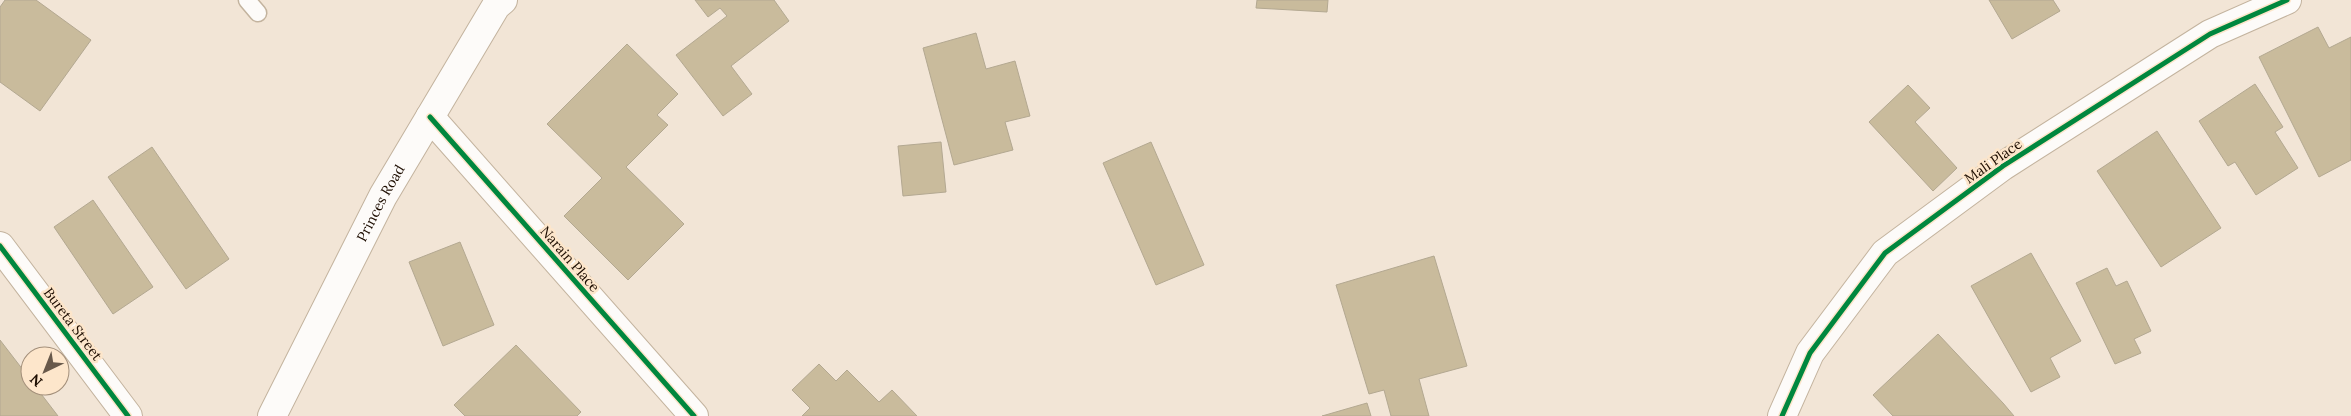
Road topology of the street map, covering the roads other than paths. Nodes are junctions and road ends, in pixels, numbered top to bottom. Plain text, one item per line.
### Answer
1 (246, 0) edge
2 (503, 0) edge
3 (2288, 0) edge
4 (258, 12) dead end
5 (430, 117) junction
6 (0, 246) edge
7 (128, 416) edge
8 (272, 416) edge
9 (694, 416) edge
10 (1782, 416) edge

1 - 4 lane
2 - 5 street, Princes Road
3 - 10 street, Mali Place
5 - 8 street, Princes Road
5 - 9 street, Narain Place
6 - 7 street, Bureta Street

